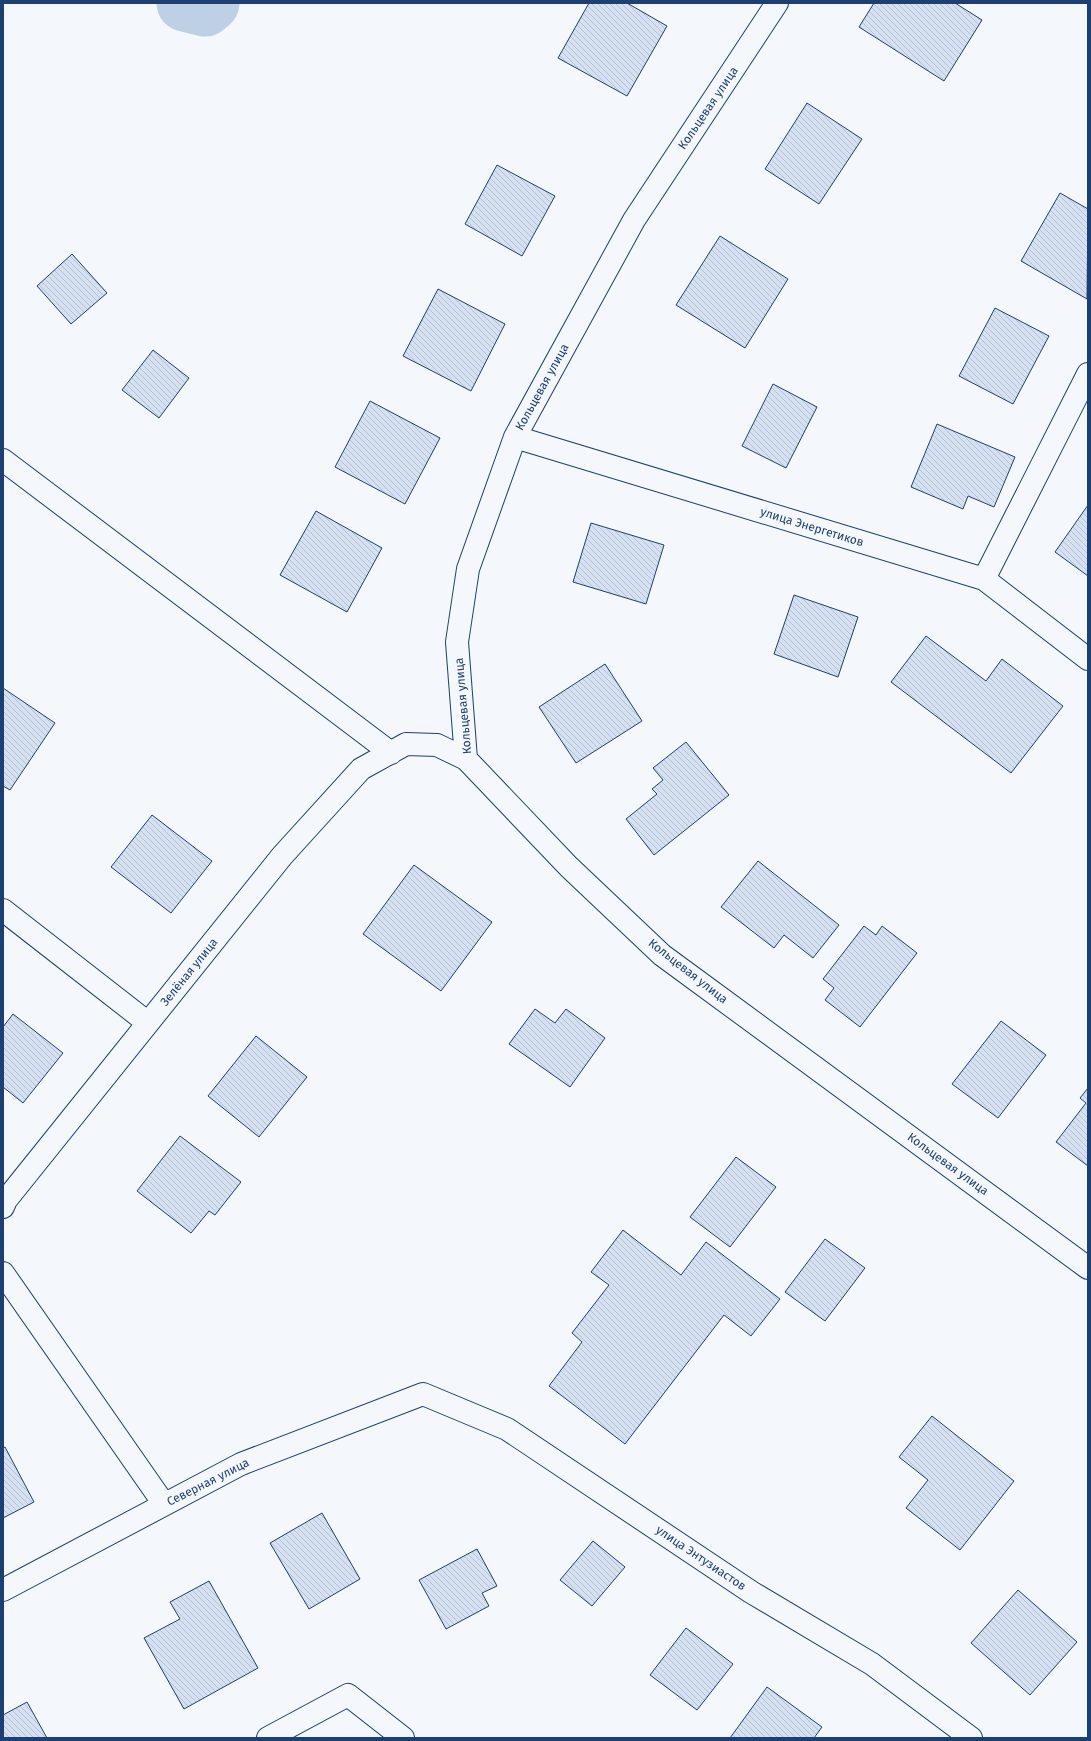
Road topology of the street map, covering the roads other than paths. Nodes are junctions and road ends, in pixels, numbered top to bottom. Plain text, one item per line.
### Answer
1 (777, 3) edge
2 (1088, 374) edge
3 (515, 437) junction
4 (3, 460) edge
5 (984, 578) junction
6 (1088, 659) edge
7 (391, 753) junction
8 (466, 759) junction
9 (3, 910) edge
10 (148, 1023) junction
11 (3, 1207) edge
12 (1088, 1268) edge
13 (3, 1273) edge
14 (423, 1394) joint
15 (164, 1504) junction
16 (3, 1590) edge
17 (268, 1738) edge
18 (403, 1738) edge
19 (971, 1738) edge

1 - 3 street, Кольцевая улица
2 - 5 street
3 - 5 street, улица Энергетиков
3 - 8 street, Кольцевая улица
4 - 7 street
5 - 6 street, улица Энергетиков
7 - 8 street, Зелёная улица
7 - 10 street, Зелёная улица
8 - 12 street, Кольцевая улица
9 - 10 street
10 - 11 street, Зелёная улица
13 - 15 street
14 - 15 street, Северная улица
14 - 19 street, улица Энтузиастов
15 - 16 street, Северная улица
17 - 18 street

